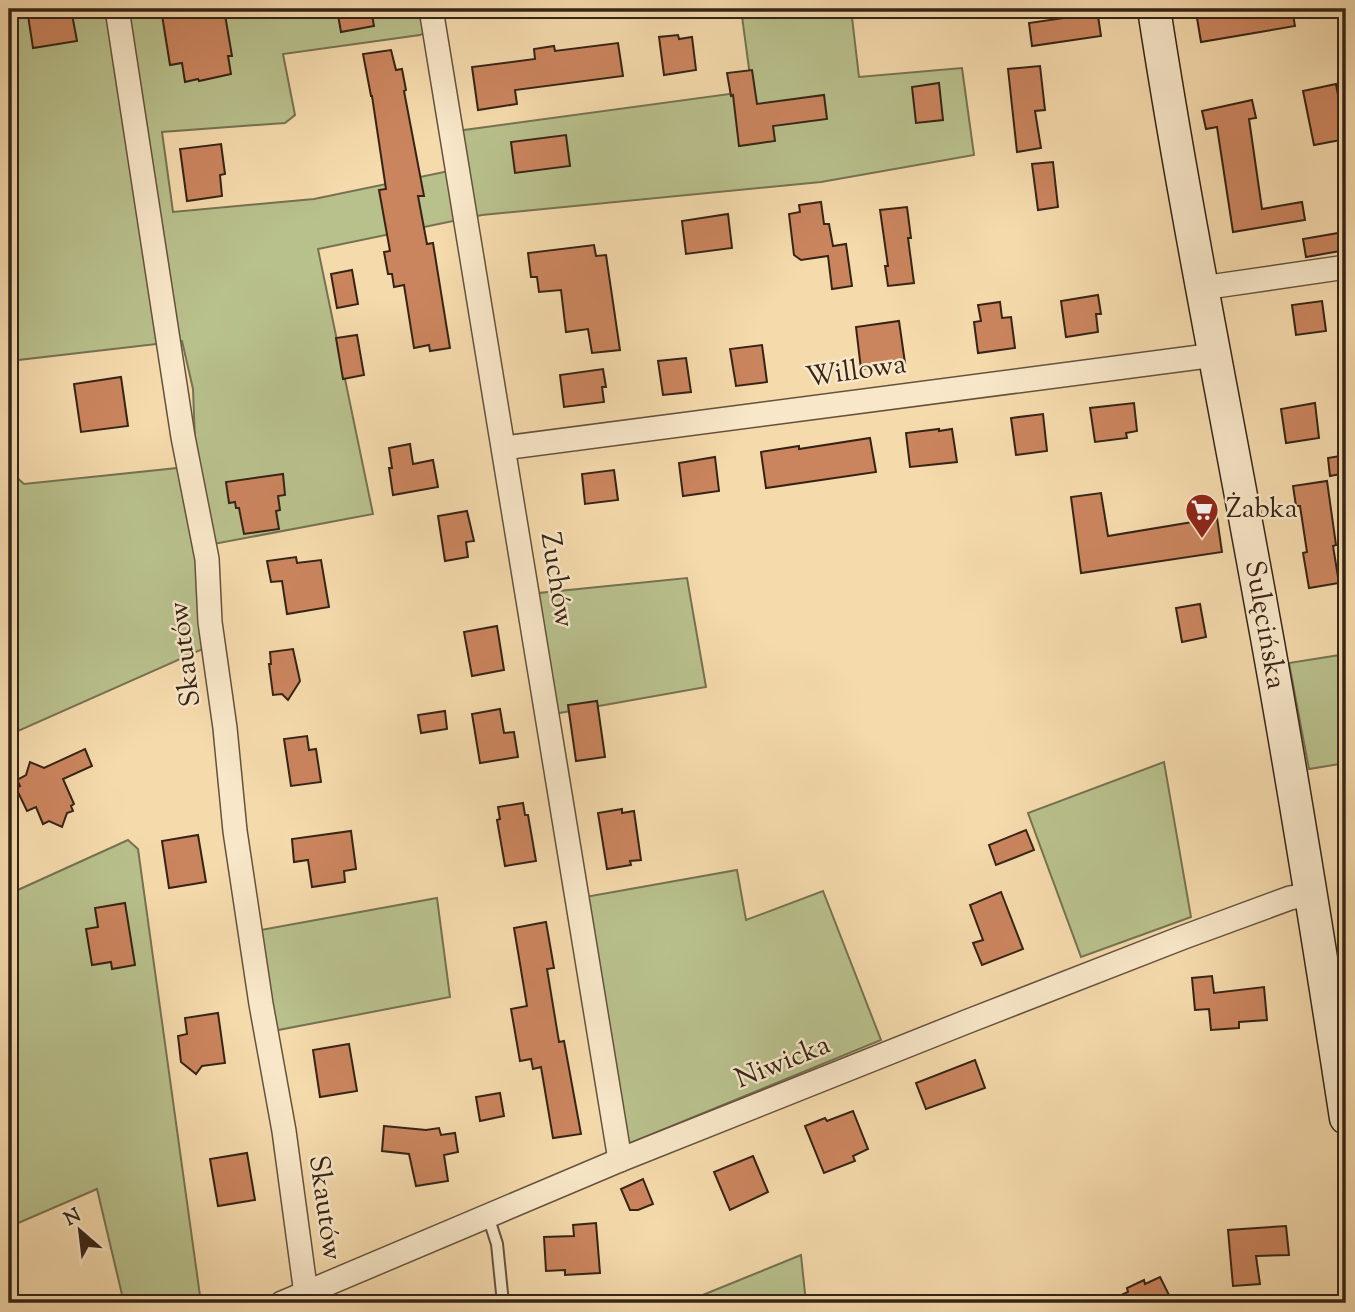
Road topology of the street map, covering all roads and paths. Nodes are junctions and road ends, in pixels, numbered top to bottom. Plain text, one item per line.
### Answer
1 (117, 9) edge
2 (431, 9) edge
3 (1154, 9) edge
4 (1346, 267) edge
5 (1202, 288) junction
6 (1215, 355) junction
7 (504, 448) junction
8 (1311, 894) junction
9 (1346, 1118) edge
10 (620, 1160) junction
11 (488, 1216) junction
12 (306, 1294) junction
13 (282, 1303) edge
14 (503, 1303) edge

1 - 12 street, Skautów
2 - 7 street, Zuchów
3 - 5 street, Sulęcińska
4 - 5 street
5 - 6 street, Sulęcińska
6 - 7 street, Willowa
6 - 8 street, Sulęcińska
7 - 10 street, Zuchów
8 - 9 street, Sulęcińska
8 - 10 street, Niwicka
10 - 11 street, Niwicka
11 - 12 street, Niwicka
11 - 14 lane
12 - 13 street, Niwicka

